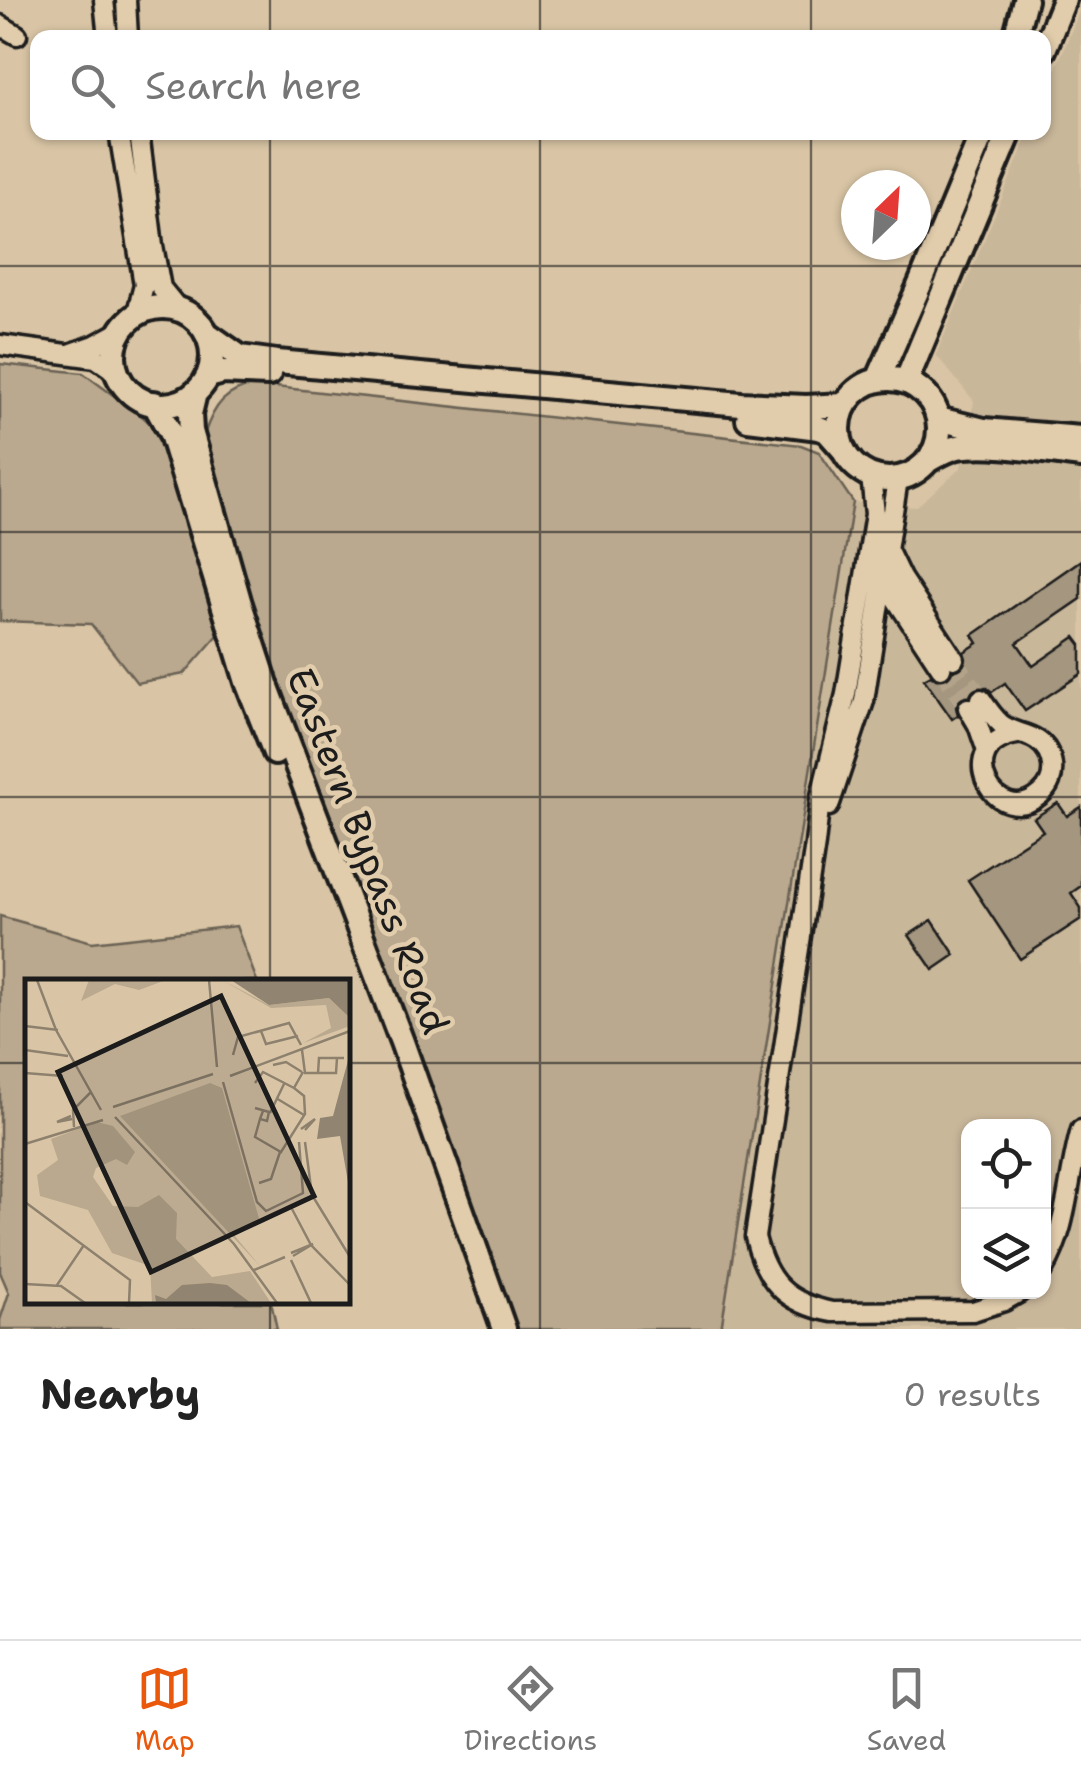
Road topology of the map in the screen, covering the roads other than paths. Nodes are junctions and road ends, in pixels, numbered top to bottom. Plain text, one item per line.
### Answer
1 (104, 0) edge
2 (126, 0) edge
3 (1025, 0) edge
4 (1064, 0) edge
5 (0, 25) edge
6 (107, 30) edge
7 (128, 30) edge
8 (1017, 30) edge
9 (1051, 32) edge
10 (17, 35) dead end
11 (119, 140) edge
12 (140, 140) edge
13 (980, 140) edge
14 (1007, 140) edge
15 (178, 310) junction
16 (129, 323) junction
17 (206, 332) junction
18 (0, 344) edge
19 (72, 353) junction
20 (121, 379) junction
21 (878, 380) junction
22 (906, 382) junction
23 (201, 385) junction
24 (154, 403) junction
25 (844, 406) junction
26 (938, 418) junction
27 (1081, 438) edge
28 (842, 448) junction
29 (1081, 456) edge
30 (928, 460) junction
31 (872, 476) junction
32 (898, 479) junction
33 (878, 550) junction
34 (882, 579) junction
35 (1018, 734) junction
36 (988, 751) junction
37 (815, 844) junction
38 (1081, 1130) edge
39 (1051, 1254) edge
40 (1008, 1299) edge
41 (489, 1329) edge
42 (504, 1329) edge

1 - 6 street
2 - 7 street
3 - 8 main road
4 - 9 main road
5 - 10 street
11 - 16 street
12 - 15 street
13 - 21 main road
14 - 22 main road
15 - 16 main road
15 - 17 main road
16 - 19 street
16 - 20 main road
17 - 23 main road
17 - 25 main road
18 - 19 street
19 - 20 street
20 - 24 main road
21 - 22 main road
21 - 25 main road
22 - 26 main road
23 - 24 main road
23 - 28 main road
23 - 42 main road, Eastern Bypass Road
24 - 41 main road, Eastern Bypass Road
25 - 28 main road
26 - 27 main road
26 - 30 main road
28 - 31 main road
29 - 30 main road
30 - 32 main road
31 - 32 main road
31 - 33 street
32 - 33 street
33 - 34 street
33 - 34 street
33 - 37 street
34 - 37 street
35 - 36 street
35 - 36 street
35 - 36 street
37 - 40 street
38 - 39 street

